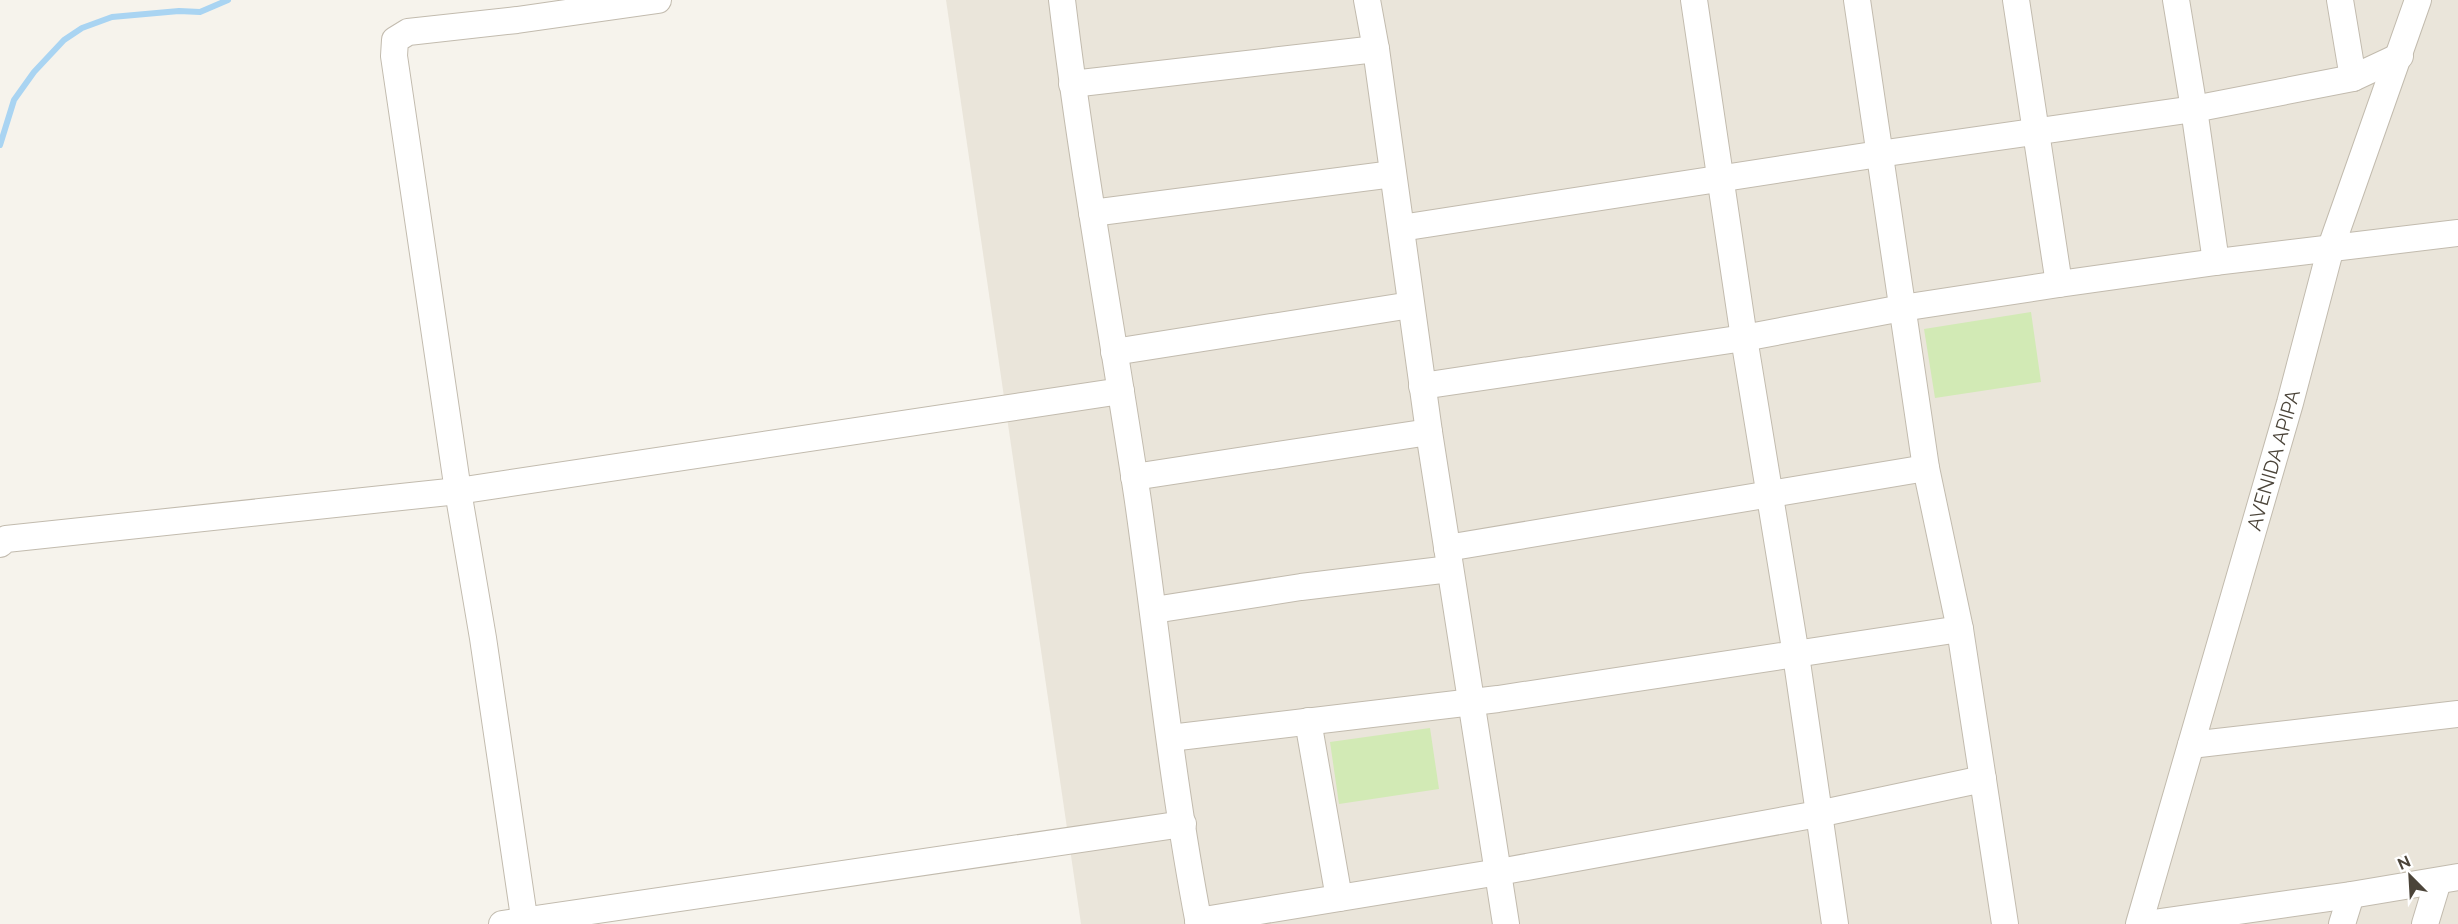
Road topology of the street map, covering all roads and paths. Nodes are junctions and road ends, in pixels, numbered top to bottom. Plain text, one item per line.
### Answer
1 (658, 0) edge
2 (1062, 0) edge
3 (1367, 0) edge
4 (1694, 0) edge
5 (1857, 0) edge
6 (2016, 0) edge
7 (2176, 0) edge
8 (2340, 0) edge
9 (2418, 0) edge
10 (518, 10) edge
11 (1376, 49) junction
12 (2400, 56) junction
13 (2353, 78) junction
14 (1072, 84) junction
15 (2194, 109) junction
16 (2036, 131) junction
17 (1879, 154) junction
18 (1393, 174) junction
19 (1721, 178) junction
20 (1092, 213) junction
21 (1401, 228) junction
22 (2458, 233) edge
23 (2331, 248) junction
24 (2216, 262) junction
25 (2059, 284) junction
26 (1411, 305) junction
27 (1902, 308) junction
28 (1744, 338) junction
29 (1114, 352) junction
30 (1422, 386) junction
31 (1121, 391) junction
32 (1429, 432) junction
33 (1926, 468) junction
34 (1134, 477) junction
35 (458, 490) junction
36 (1771, 494) junction
37 (0, 544) edge
38 (1448, 558) junction
39 (1154, 610) junction
40 (1960, 629) junction
41 (1796, 655) junction
42 (1471, 701) junction
43 (2458, 714) edge
44 (1308, 721) junction
45 (1170, 738) junction
46 (2191, 745) junction
47 (1983, 779) junction
48 (1818, 814) junction
49 (1183, 824) junction
50 (1498, 872) junction
51 (2448, 879) edge
52 (2350, 895) junction
53 (1339, 898) junction
54 (1198, 922) edge
55 (517, 923) edge
56 (1506, 924) edge
57 (1836, 924) edge
58 (2005, 924) edge
59 (2139, 924) edge
60 (2146, 924) edge
61 (2342, 924) edge
62 (2425, 924) edge

1 - 10 street
2 - 14 street
3 - 11 street
4 - 19 street
5 - 17 street
6 - 16 street
7 - 15 street
8 - 13 street
9 - 12 street, AVENIDA APIPA
10 - 35 street
11 - 14 street
11 - 18 street
12 - 13 street
12 - 23 street, AVENIDA APIPA
13 - 15 street
14 - 20 street
15 - 16 street
15 - 24 street
16 - 17 street
16 - 25 street
17 - 19 street
17 - 27 street
18 - 20 street
18 - 21 street
19 - 21 street
19 - 28 street
20 - 29 street
21 - 26 street
22 - 23 street
23 - 24 street
23 - 46 street, AVENIDA APIPA
24 - 25 street
25 - 27 street
26 - 29 street
26 - 30 street
27 - 28 street
27 - 33 street
28 - 30 street
28 - 36 street
29 - 31 street
30 - 32 street
31 - 34 street
31 - 35 street
32 - 34 street
32 - 38 street
33 - 36 street
33 - 40 street
34 - 39 street
35 - 37 street
35 - 55 street
36 - 38 street
36 - 41 street
38 - 39 street
38 - 42 street
39 - 45 street
40 - 41 street
40 - 47 street
41 - 42 street
41 - 48 street
42 - 44 street
42 - 50 street
43 - 46 street
44 - 45 street
44 - 53 street
45 - 49 street
46 - 59 street, AVENIDA APIPA
47 - 48 street
47 - 58 street
48 - 50 street
48 - 57 street
49 - 54 street
49 - 55 street
50 - 53 street
50 - 56 street
51 - 52 street
51 - 62 street
52 - 60 street
52 - 61 street
53 - 54 street

